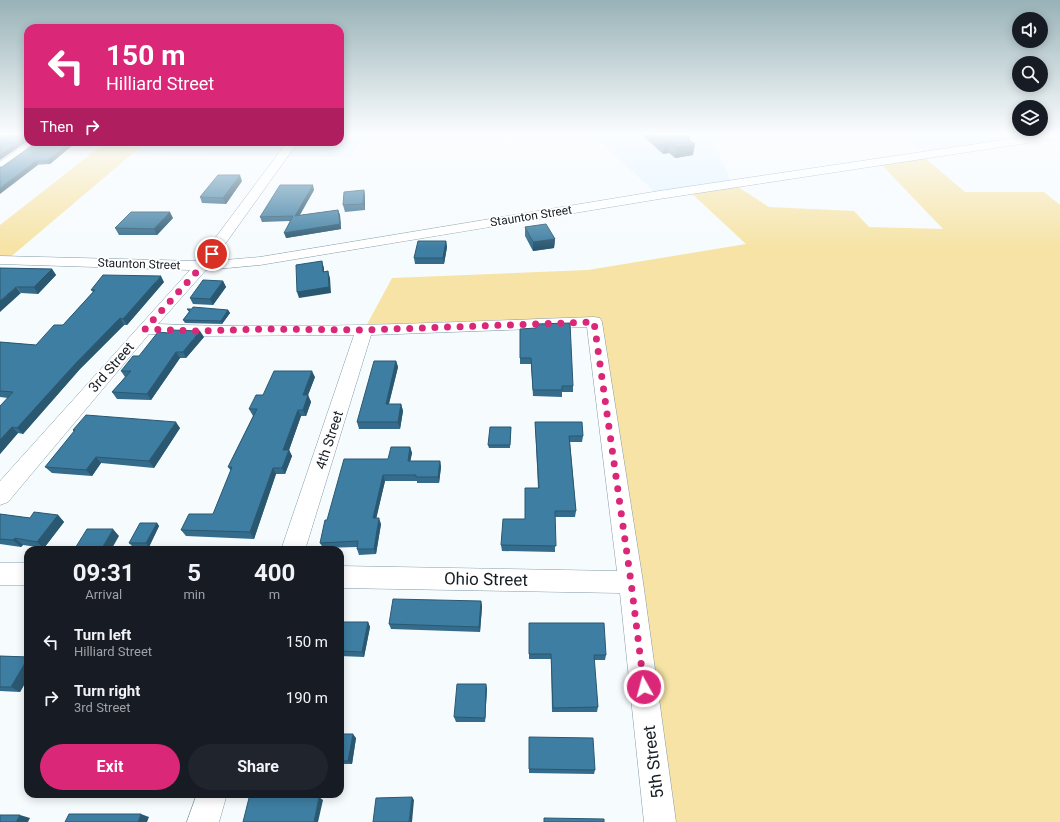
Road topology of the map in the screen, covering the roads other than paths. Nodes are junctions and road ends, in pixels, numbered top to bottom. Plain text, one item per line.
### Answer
1 (272, 171) edge
2 (807, 171) edge
3 (0, 260) edge
4 (202, 266) junction
5 (145, 329) junction
6 (364, 330) junction
7 (0, 496) edge
8 (294, 546) edge
9 (0, 574) edge
10 (24, 574) edge
11 (344, 577) edge
12 (631, 582) junction
13 (211, 798) edge
14 (203, 822) edge
15 (660, 822) edge

1 - 4 street, 3rd Street
2 - 4 street, Staunton Street
3 - 4 street, Staunton Street
4 - 5 street, 3rd Street
5 - 6 street
5 - 7 street, 3rd Street
6 - 8 street, 4th Street
6 - 12 street, 5th Street
9 - 10 street
11 - 12 street, Ohio Street
12 - 15 street, 5th Street
13 - 14 street

